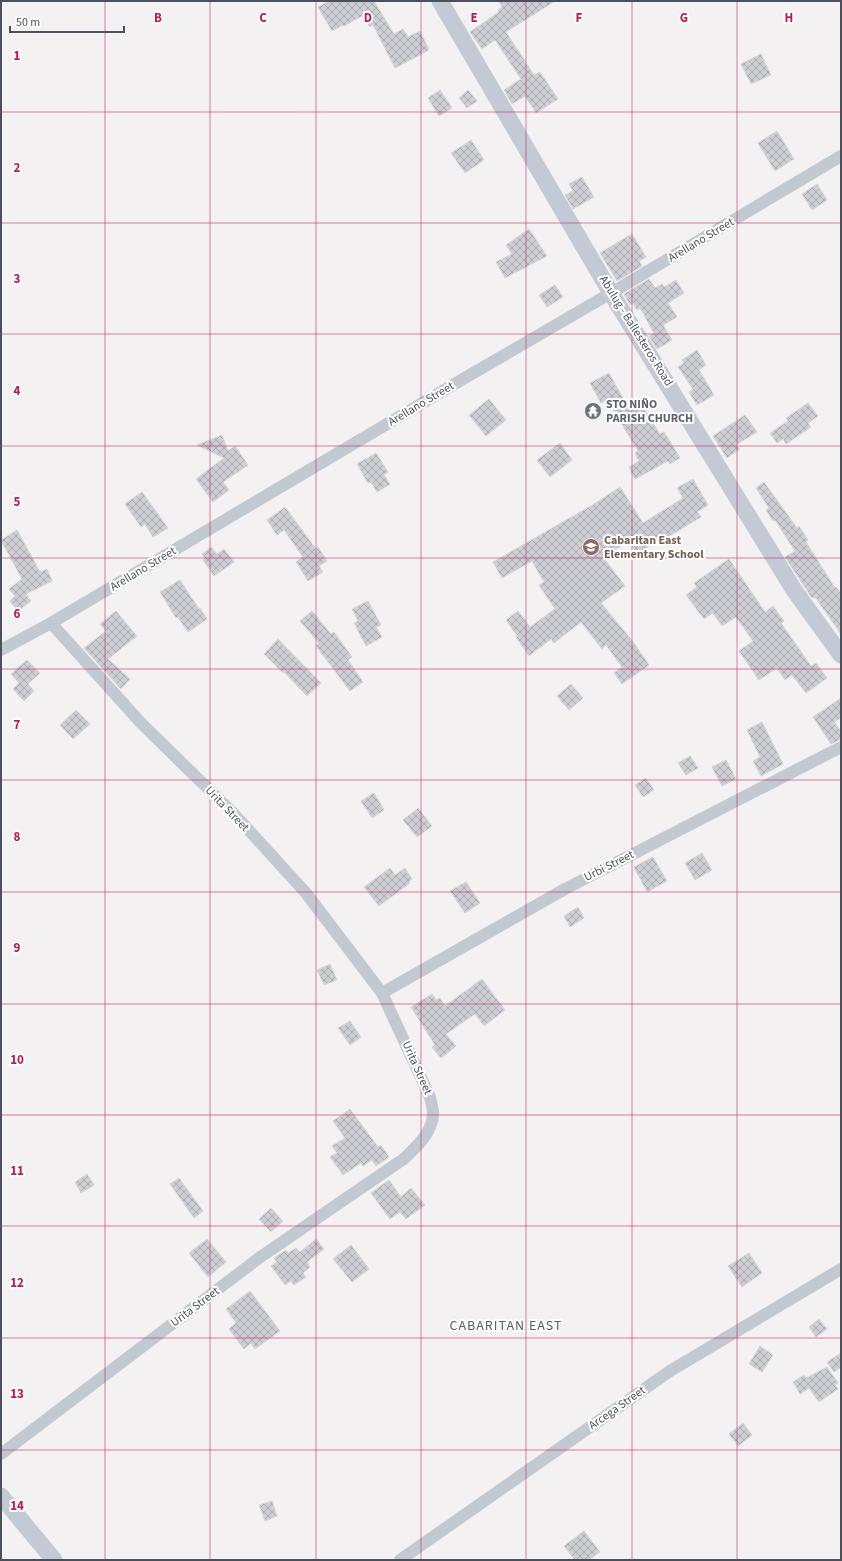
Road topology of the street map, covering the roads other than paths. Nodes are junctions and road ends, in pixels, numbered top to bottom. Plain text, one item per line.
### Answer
1 (440, 1) edge
2 (841, 156) edge
3 (611, 293) junction
4 (51, 623) junction
5 (1, 650) edge
6 (841, 655) edge
7 (841, 747) edge
8 (382, 993) junction
9 (841, 1269) edge
10 (1, 1454) edge
11 (1, 1496) edge
12 (54, 1560) edge
13 (400, 1560) edge

1 - 3 main road, Abulug - Ballesteros Road
2 - 3 street, Arellano Street
3 - 4 street, Arellano Street
3 - 6 main road, Abulug - Ballesteros Road
4 - 5 street, Arellano Street
4 - 8 street, Urita Street
7 - 8 street, Urbi Street
8 - 10 street, Urita Street
9 - 13 street, Arcega Street
11 - 12 main road

